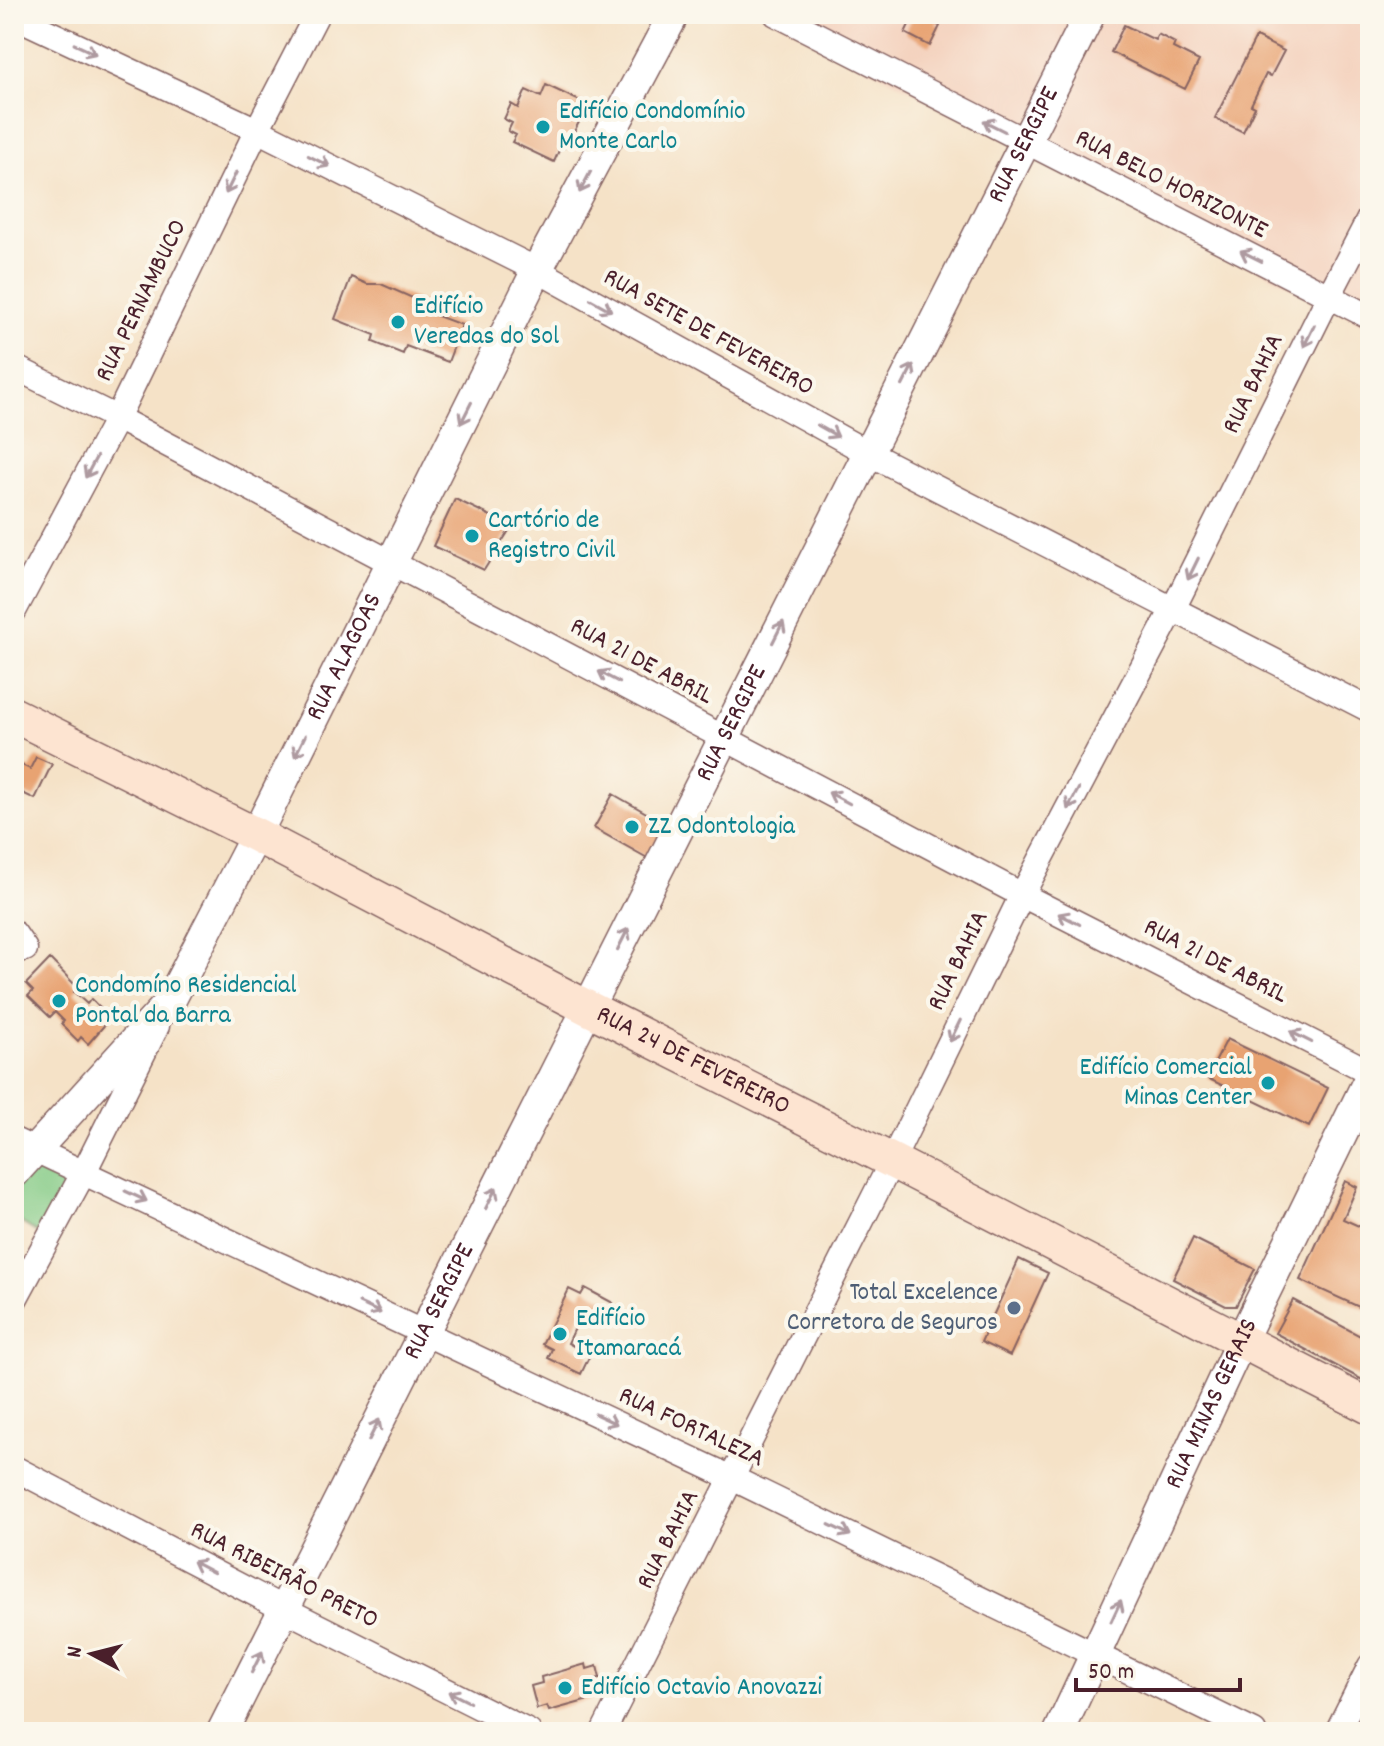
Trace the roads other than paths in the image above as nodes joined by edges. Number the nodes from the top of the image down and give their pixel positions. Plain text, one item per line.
1 (317, 14) edge
2 (674, 14) edge
3 (776, 14) edge
4 (1090, 14) edge
5 (14, 16) edge
6 (257, 130) junction
7 (1025, 143) junction
8 (1370, 217) edge
9 (537, 270) junction
10 (1329, 296) junction
11 (1370, 317) edge
12 (14, 367) edge
13 (117, 418) junction
14 (868, 453) junction
15 (391, 562) junction
16 (1173, 609) junction
17 (14, 611) edge
18 (1370, 710) edge
19 (14, 715) edge
20 (724, 738) junction
21 (256, 835) junction
22 (1022, 895) junction
23 (169, 1003) junction
24 (588, 1008) junction
25 (1370, 1074) edge
26 (25, 1145) edge
27 (892, 1161) junction
28 (84, 1172) junction
29 (14, 1173) edge
30 (14, 1301) edge
31 (423, 1333) junction
32 (1241, 1341) junction
33 (1370, 1407) edge
34 (14, 1468) edge
35 (732, 1478) junction
36 (284, 1609) junction
37 (1096, 1654) junction
38 (1370, 1666) edge
39 (222, 1732) edge
40 (529, 1732) edge
41 (603, 1732) edge
42 (1059, 1732) edge
43 (1254, 1732) edge
44 (1337, 1732) edge

1 - 6 street, RUA PERNAMBUCO
2 -> 9 street, RUA ALAGOAS
7 -> 3 street, RUA BELO HORIZONTE
4 - 7 street, RUA SERGIPE
5 -> 6 street, RUA SETE DE FEVEREIRO
6 -> 9 street, RUA SETE DE FEVEREIRO
6 -> 13 street, RUA PERNAMBUCO
10 -> 7 street, RUA BELO HORIZONTE
14 -> 7 street, RUA SERGIPE
8 - 10 street, RUA BAHIA
9 -> 14 street, RUA SETE DE FEVEREIRO
9 -> 15 street, RUA ALAGOAS
10 - 11 street, RUA BELO HORIZONTE
10 -> 16 street, RUA BAHIA
12 - 13 street, RUA 21 DE ABRIL
13 - 15 street, RUA 21 DE ABRIL
13 -> 17 street, RUA PERNAMBUCO
14 - 16 street, RUA SETE DE FEVEREIRO
20 -> 14 street, RUA SERGIPE
20 -> 15 street, RUA 21 DE ABRIL
15 -> 21 street, RUA ALAGOAS
16 - 18 street, RUA SETE DE FEVEREIRO
16 -> 22 street, RUA BAHIA
19 - 21 main road, RUA 24 DE FEVEREIRO
22 -> 20 street, RUA 21 DE ABRIL
24 -> 20 street, RUA SERGIPE
21 - 23 street, RUA ALAGOAS
21 - 24 main road, RUA 24 DE FEVEREIRO
25 -> 22 street, RUA 21 DE ABRIL
22 -> 27 street, RUA BAHIA
23 - 26 street
23 - 28 street, RUA ALAGOAS
24 - 27 main road, RUA 24 DE FEVEREIRO
31 -> 24 street, RUA SERGIPE
25 - 32 street, RUA MINAS GERAIS
26 - 28 street, RUA FORTALEZA
26 - 29 street
27 - 32 main road, RUA 24 DE FEVEREIRO
27 - 35 street, RUA BAHIA
28 - 30 street, RUA ALAGOAS
28 -> 31 street, RUA FORTALEZA
31 -> 35 street, RUA FORTALEZA
36 -> 31 street, RUA SERGIPE
32 - 33 main road, RUA 24 DE FEVEREIRO
37 -> 32 street, RUA MINAS GERAIS
36 -> 34 street, RUA RIBEIRÃO PRETO
35 -> 37 street, RUA FORTALEZA
35 - 41 street, RUA BAHIA
39 -> 36 street, RUA SERGIPE
40 -> 36 street, RUA RIBEIRÃO PRETO
37 - 42 street, RUA MINAS GERAIS
37 - 43 street, RUA FORTALEZA
38 - 44 street

